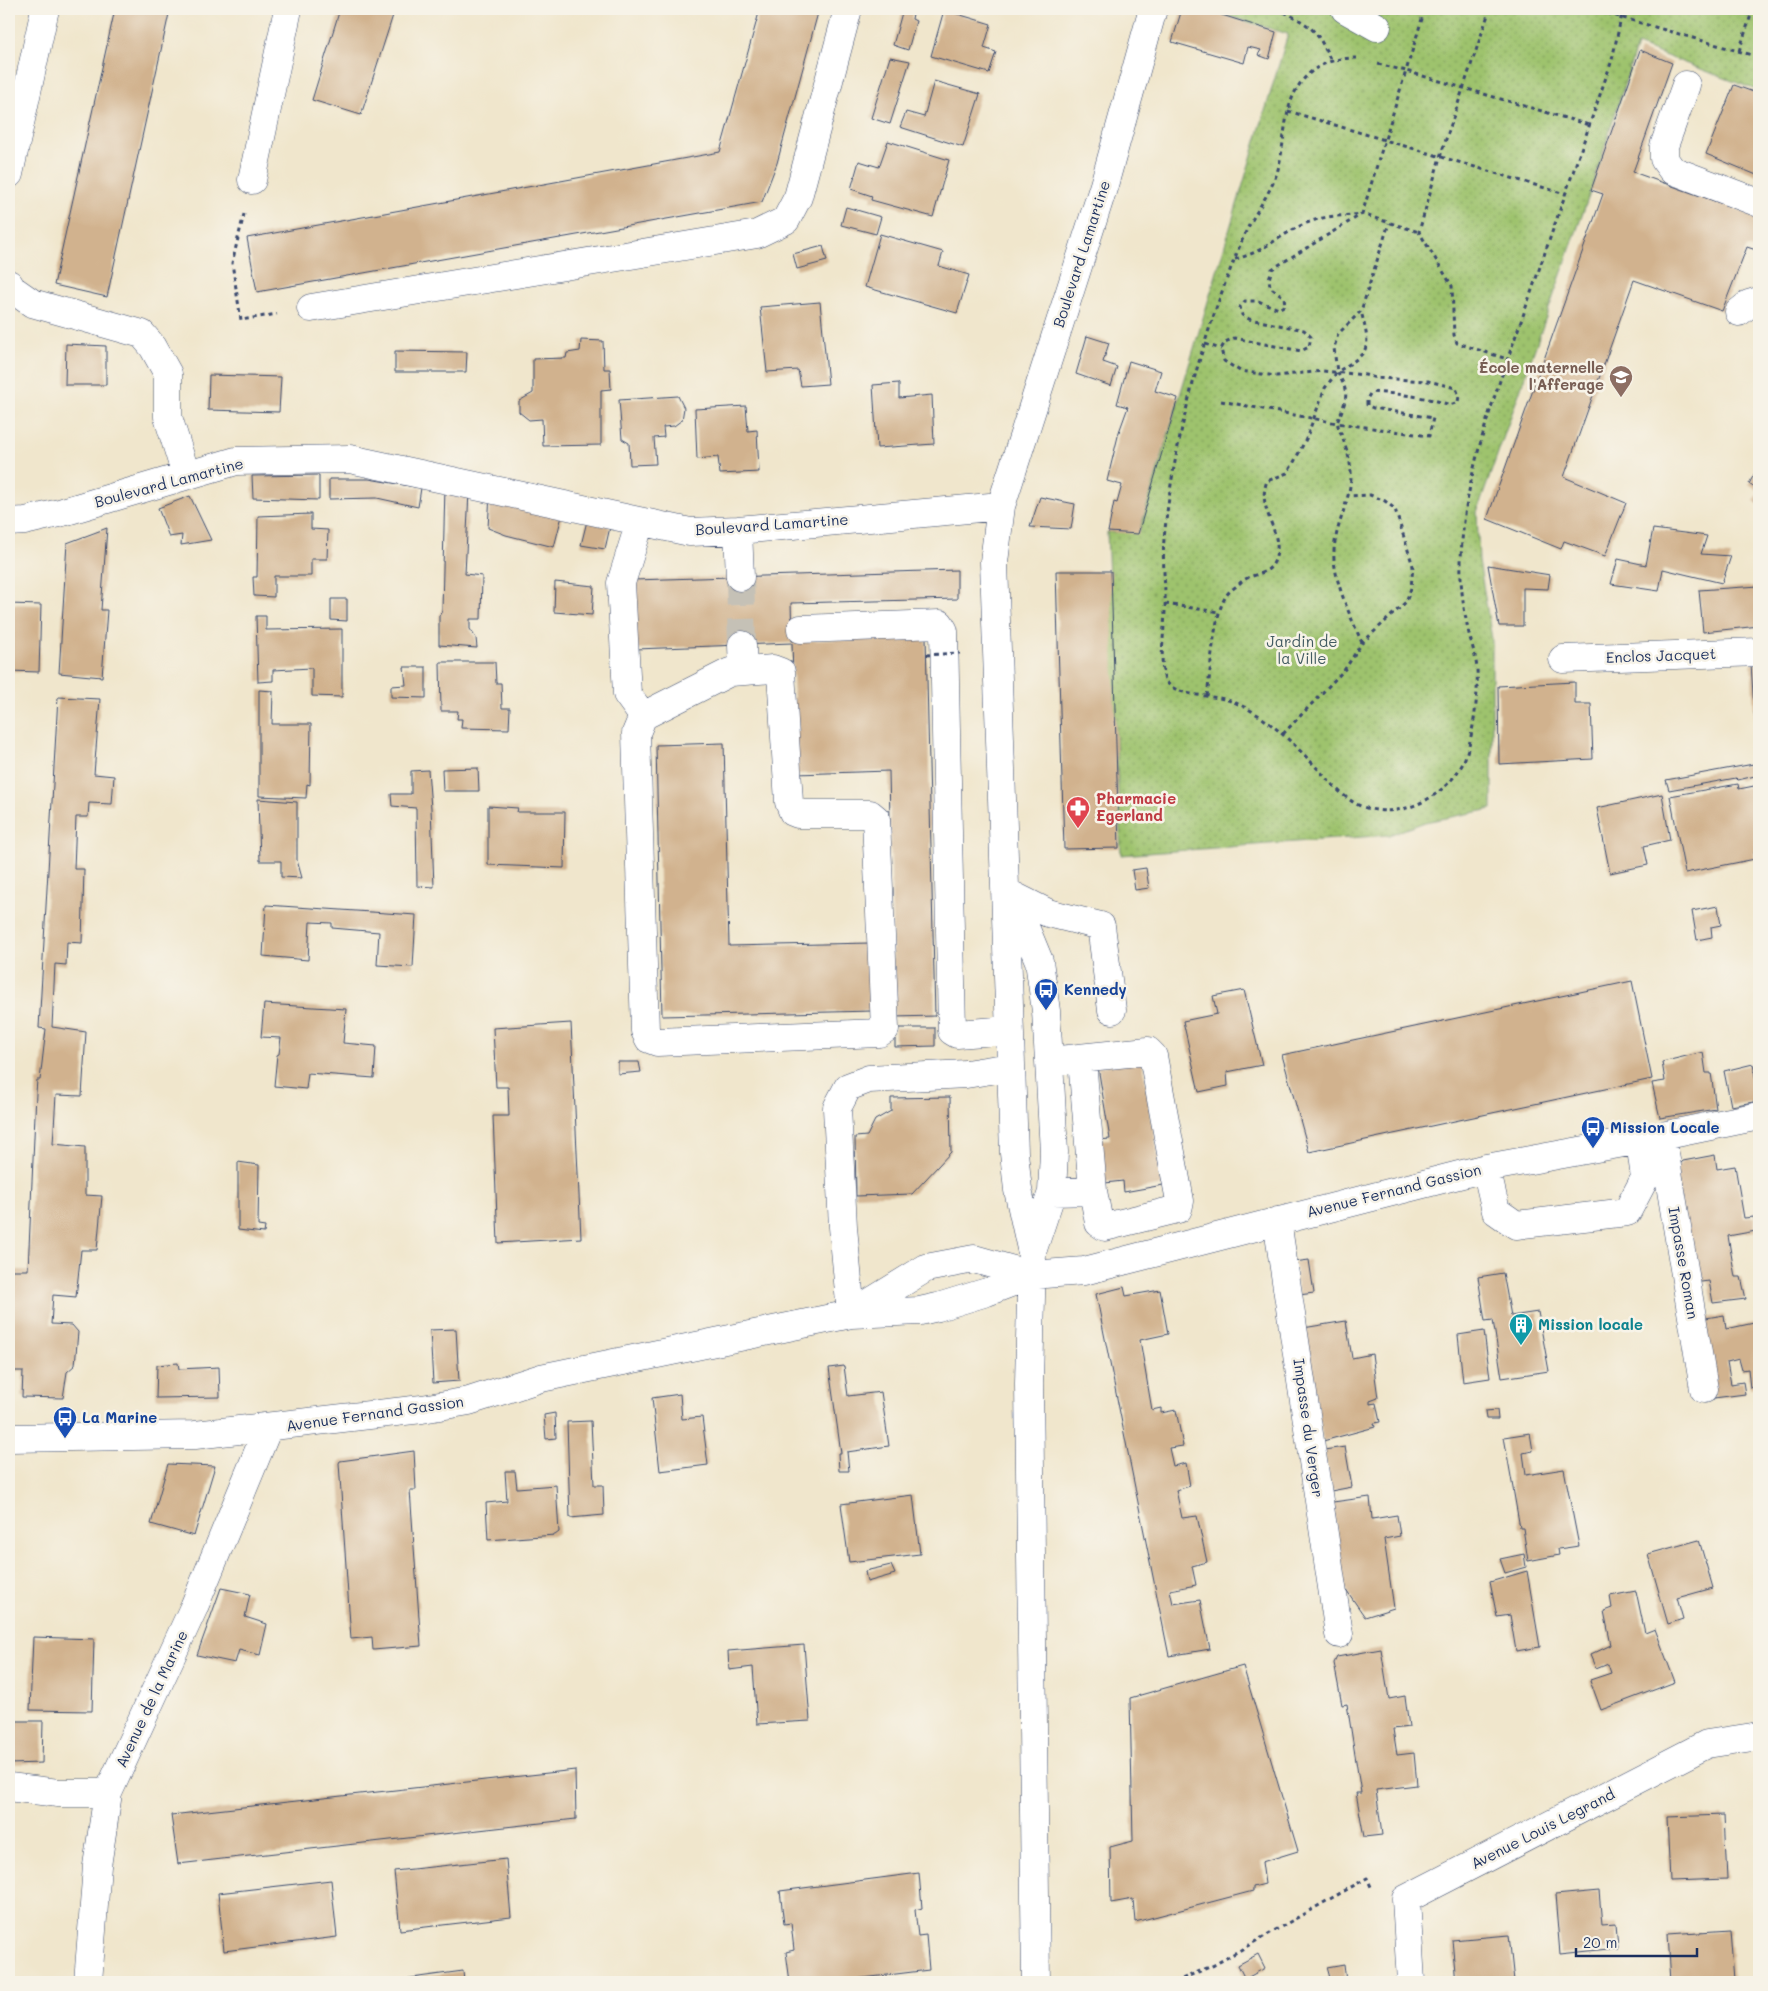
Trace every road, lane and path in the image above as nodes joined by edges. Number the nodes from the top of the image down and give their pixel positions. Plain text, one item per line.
1 (45, 9) edge
2 (288, 9) edge
3 (848, 9) edge
4 (1153, 9) edge
5 (1345, 9) edge
6 (1425, 9) edge
7 (1490, 9) edge
8 (1592, 9) edge
9 (1623, 9) edge
10 (1753, 9) edge
11 (1284, 12) dead end
12 (1621, 17) junction
13 (1377, 27) dead end
14 (1739, 51) junction
15 (1759, 57) edge
16 (1365, 60) dead end
17 (1330, 61) junction
18 (1373, 62) dead end
19 (1406, 71) junction
20 (1686, 85) dead end
21 (1463, 88) junction
22 (1288, 111) junction
23 (1589, 125) junction
24 (1385, 140) junction
25 (1440, 157) junction
26 (9, 174) edge
27 (252, 180) joint
28 (1565, 194) junction
29 (1759, 203) edge
30 (1362, 214) junction
31 (1389, 223) junction
32 (1420, 232) junction
33 (1234, 260) junction
34 (9, 284) edge
35 (311, 308) joint
36 (1360, 310) junction
37 (1204, 344) junction
38 (1221, 349) junction
39 (1508, 359) junction
40 (1337, 372) junction
41 (1221, 401) dead end
42 (1315, 418) junction
43 (1337, 423) junction
44 (186, 475) junction
45 (1346, 496) junction
46 (1001, 506) junction
47 (9, 522) edge
48 (640, 522) junction
49 (738, 530) junction
50 (740, 577) tunnel mouth
51 (1165, 604) junction
52 (1219, 612) junction
53 (801, 629) dead end
54 (1362, 643) junction
55 (1759, 652) edge
56 (960, 653) dead end
57 (926, 655) dead end
58 (1563, 660) dead end
59 (1207, 696) junction
60 (643, 716) junction
61 (1283, 734) junction
62 (1006, 892) junction
63 (1112, 1010) dead end
64 (1009, 1030) junction
65 (1082, 1060) junction
66 (1050, 1061) junction
67 (1010, 1067) junction
68 (1759, 1116) edge
69 (1651, 1138) junction
70 (1486, 1168) junction
71 (1093, 1190) junction
72 (1052, 1192) junction
73 (1277, 1220) junction
74 (1031, 1264) junction
75 (851, 1314) junction
76 (1704, 1389) dead end
77 (268, 1428) junction
78 (9, 1438) edge
79 (1339, 1634) dead end
80 (1759, 1736) edge
81 (9, 1786) edge
82 (108, 1793) junction
83 (1363, 1880) dead end
84 (88, 1982) edge
85 (1036, 1982) edge
86 (1175, 1982) edge
87 (1411, 1982) edge

1 - 26 street
2 - 27 street
3 - 35 street
4 - 46 street, Boulevard Lamartine
5 - 13 street
6 - 19 path
7 - 21 path
8 - 12 path
9 - 12 path
10 - 14 path
11 - 17 path
12 - 14 path
12 - 23 path
14 - 15 path
16 - 17 path
17 - 22 path
18 - 19 path
19 - 21 path
19 - 24 path
20 - 29 street
21 - 23 path
21 - 25 path
22 - 24 path
22 - 33 path
23 - 28 path
24 - 25 path
24 - 30 path
25 - 28 path
25 - 32 path
27 - 35 path
28 - 39 path
30 - 31 path
30 - 33 path
30 - 38 path
31 - 32 path
31 - 36 path
32 - 39 path
33 - 37 path
34 - 44 street
36 - 40 path
36 - 40 path
37 - 38 path
37 - 51 path
38 - 40 path
39 - 61 path
40 - 42 path
40 - 43 path
40 - 43 path
41 - 42 path
42 - 43 path
42 - 52 path
43 - 45 path
44 - 47 street, Boulevard Lamartine
44 - 48 street, Boulevard Lamartine
45 - 54 path
45 - 54 path
46 - 49 street, Boulevard Lamartine
46 - 62 street
48 - 49 street, Boulevard Lamartine
48 - 60 street
49 - 50 street
51 - 52 path
51 - 59 path
52 - 59 path
53 - 64 street
54 - 61 path
55 - 58 street, Enclos Jacquet
56 - 57 path, bridge
59 - 61 path
60 - 60 street
62 - 63 street
62 - 64 street
62 - 66 street
64 - 67 street
65 - 66 street
65 - 71 street
65 - 71 street
66 - 72 street
67 - 74 street
67 - 75 street
68 - 69 street, Avenue Fernand Gassion
69 - 70 street, Avenue Fernand Gassion
69 - 70 street
69 - 76 street, Impasse Roman
70 - 73 street, Avenue Fernand Gassion
71 - 72 street
72 - 74 street
73 - 74 street, Avenue Fernand Gassion
73 - 79 street, Impasse du Verger
74 - 75 street, Avenue Fernand Gassion
74 - 75 street, Avenue Fernand Gassion
74 - 85 street
75 - 77 street, Avenue Fernand Gassion
77 - 78 street, Avenue Fernand Gassion
77 - 82 street, Avenue de la Marine
80 - 87 street, Avenue Louis Legrand
81 - 82 street
82 - 84 street, Avenue de la Marine
83 - 86 path

